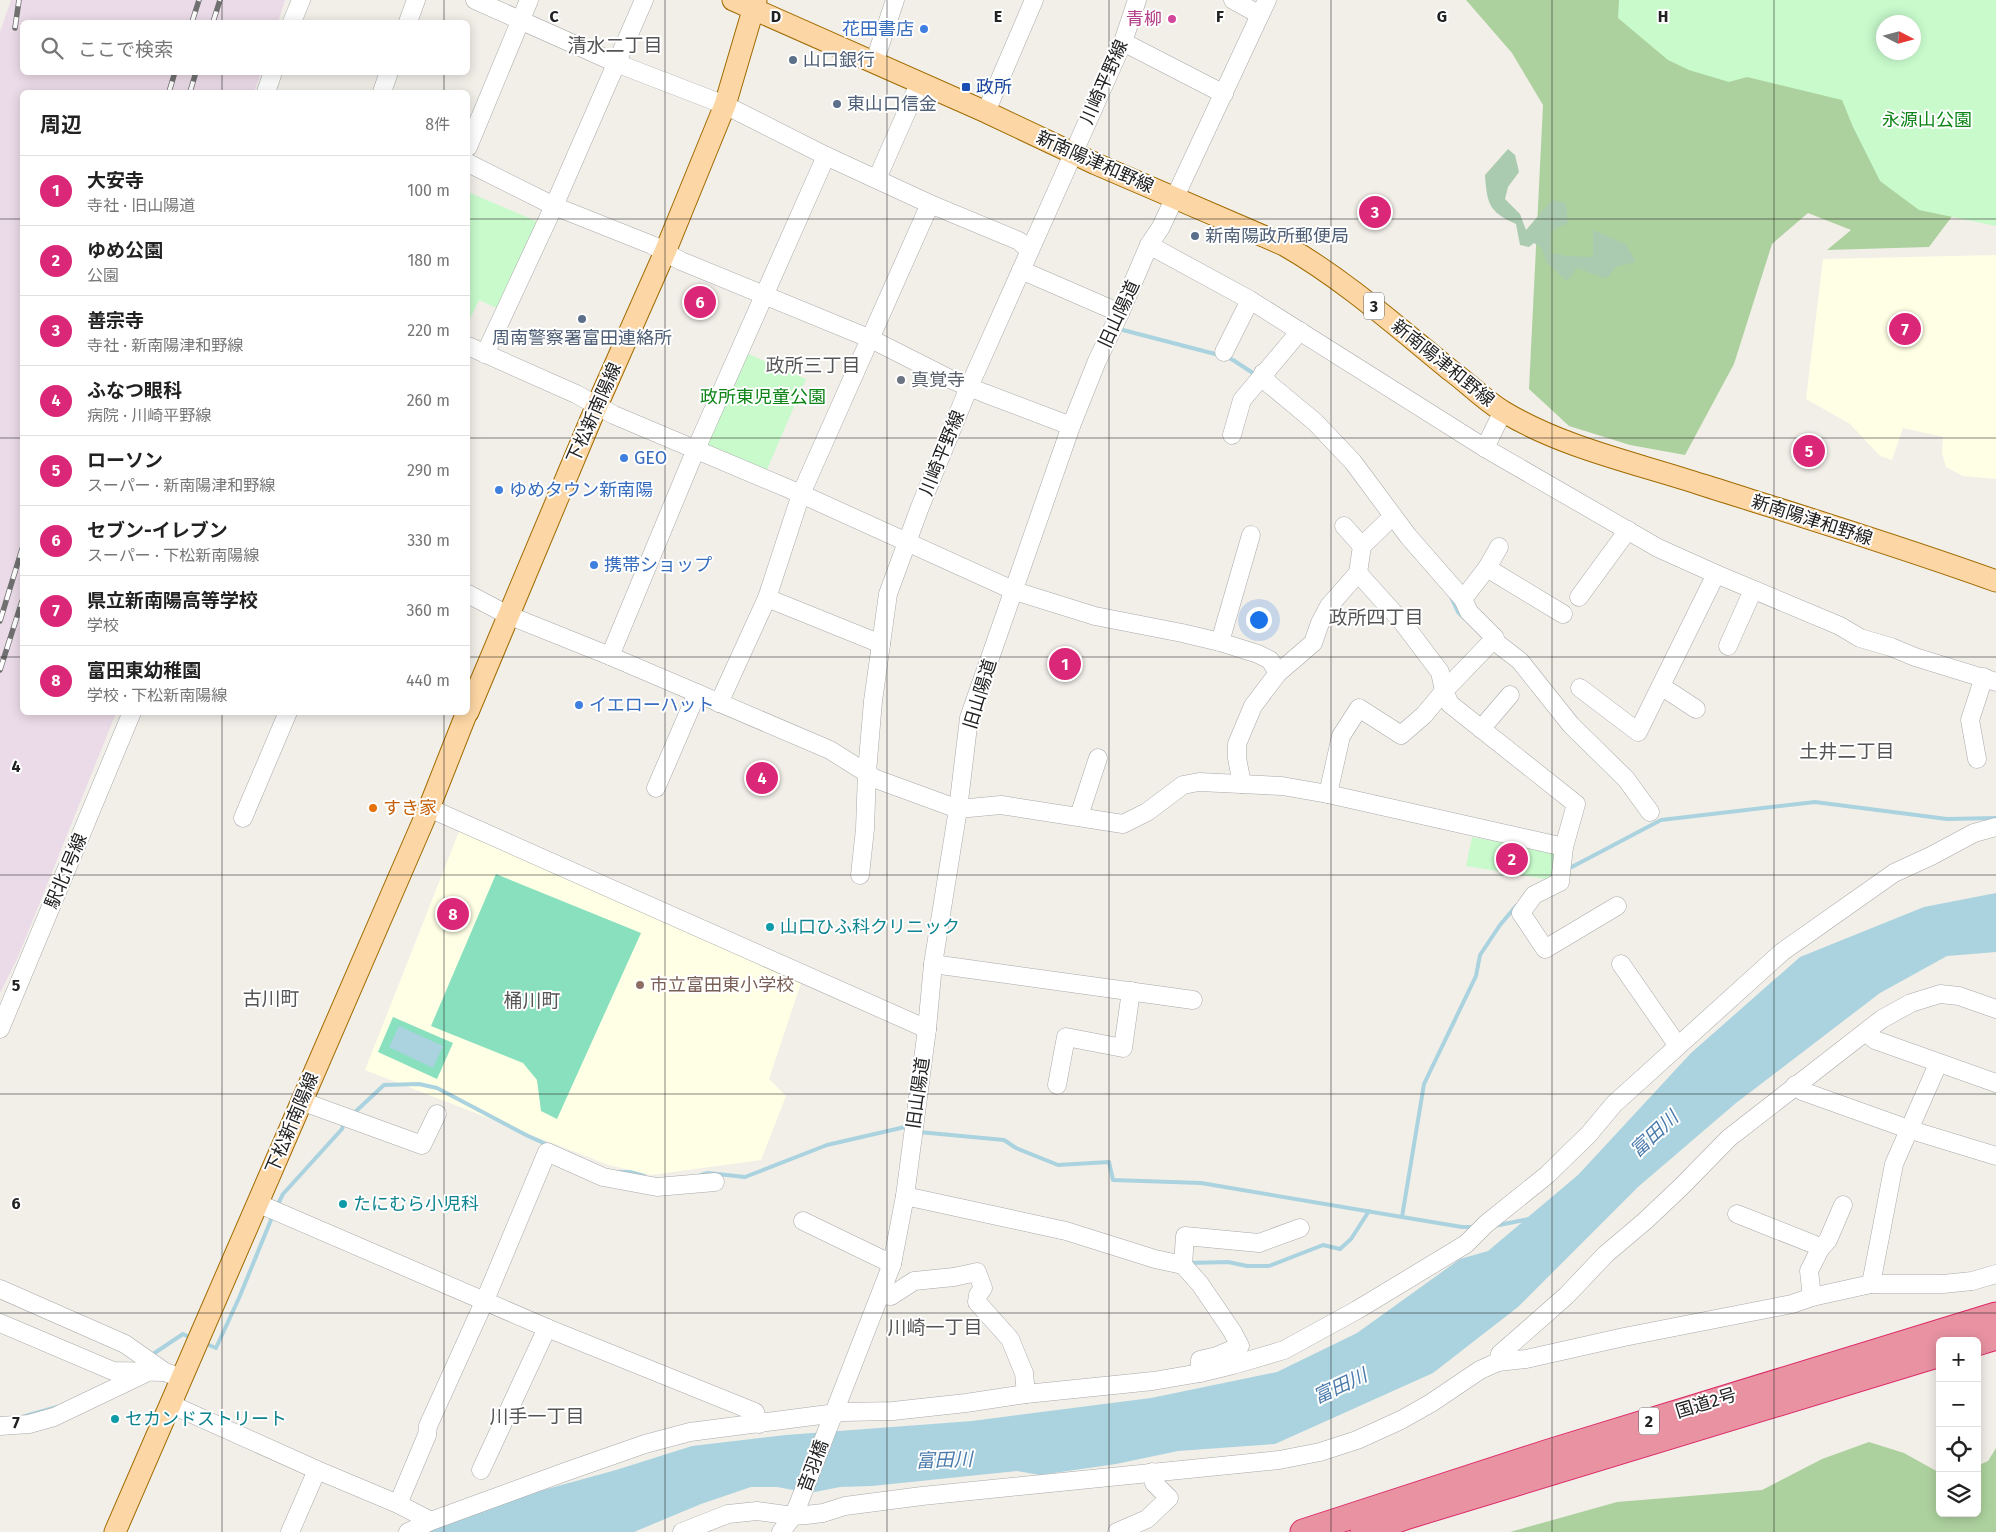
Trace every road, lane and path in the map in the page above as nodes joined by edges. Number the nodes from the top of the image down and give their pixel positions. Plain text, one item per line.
1 (301, 0) edge
2 (416, 0) edge
3 (475, 0) edge
4 (529, 0) edge
5 (644, 0) edge
6 (733, 0) edge
7 (895, 0) edge
8 (1034, 0) edge
9 (1137, 0) edge
10 (1233, 0) edge
11 (756, 5) edge
12 (1263, 7) edge
13 (293, 20) edge
14 (409, 20) edge
15 (520, 20) junction
16 (1123, 42) junction
17 (616, 63) junction
18 (874, 63) junction
19 (272, 75) edge
20 (385, 75) edge
21 (919, 84) junction
22 (267, 90) edge
23 (382, 90) edge
24 (1224, 94) junction
25 (725, 105) junction
26 (986, 112) junction
27 (470, 142) edge
28 (1072, 152) junction
29 (826, 156) junction
30 (470, 164) edge
31 (876, 178) junction
32 (1174, 198) junction
33 (930, 204) junction
34 (554, 206) junction
35 (1149, 245) junction
36 (1029, 250) junction
37 (665, 252) junction
38 (1021, 270) junction
39 (764, 294) junction
40 (1250, 300) junction
41 (1120, 314) junction
42 (1300, 331) junction
43 (871, 339) junction
44 (470, 347) edge
45 (1224, 352) dead end
46 (485, 354) junction
47 (1263, 373) junction
48 (969, 387) junction
49 (598, 404) junction
50 (1503, 411) junction
51 (1072, 426) junction
52 (1232, 435) dead end
53 (1485, 448) junction
54 (696, 449) junction
55 (802, 494) junction
56 (1393, 516) junction
57 (1344, 526) dead end
58 (1628, 530) junction
59 (1252, 535) dead end
60 (907, 541) junction
61 (1362, 546) junction
62 (1499, 547) dead end
63 (1487, 568) junction
64 (1358, 573) junction
65 (1716, 574) junction
66 (1996, 581) edge
67 (1753, 590) junction
68 (1015, 591) junction
69 (1586, 594) dead end
70 (470, 595) edge
71 (767, 598) junction
72 (1463, 600) junction
73 (1563, 614) dead end
74 (508, 615) junction
75 (1493, 640) junction
76 (1220, 642) junction
77 (881, 644) junction
78 (1728, 646) dead end
79 (610, 656) junction
80 (1278, 673) junction
81 (1990, 680) edge
82 (1661, 686) junction
83 (1580, 688) dead end
84 (1444, 691) junction
85 (697, 693) junction
86 (1510, 695) dead end
87 (719, 703) junction
88 (470, 705) edge
89 (1696, 709) dead end
90 (131, 715) edge
91 (287, 715) edge
92 (466, 715) edge
93 (1481, 729) junction
94 (1098, 758) dead end
95 (1977, 758) dead end
96 (867, 772) junction
97 (1242, 784) junction
98 (656, 788) dead end
99 (1328, 794) junction
100 (429, 808) junction
101 (958, 809) junction
102 (1650, 812) dead end
103 (1079, 816) junction
104 (243, 818) dead end
105 (1996, 827) edge
106 (1564, 847) junction
107 (860, 875) dead end
108 (1617, 906) dead end
109 (933, 964) junction
110 (1621, 964) dead end
111 (1131, 991) junction
112 (1193, 1000) dead end
113 (1996, 1010) edge
114 (0, 1029) edge
115 (927, 1029) junction
116 (1866, 1032) junction
117 (1678, 1046) junction
118 (1938, 1064) junction
119 (1996, 1083) edge
120 (1057, 1085) dead end
121 (1795, 1085) junction
122 (301, 1101) junction
123 (438, 1114) dead end
124 (1910, 1130) junction
125 (1996, 1156) edge
126 (716, 1182) dead end
127 (905, 1196) junction
128 (257, 1203) junction
129 (1843, 1205) dead end
130 (1737, 1214) dead end
131 (802, 1221) dead end
132 (1300, 1228) dead end
133 (1820, 1249) junction
134 (892, 1264) junction
135 (1183, 1265) junction
136 (1996, 1274) edge
137 (1871, 1284) junction
138 (0, 1289) edge
139 (882, 1294) junction
140 (1812, 1297) junction
141 (485, 1300) junction
142 (1996, 1315) edge
143 (0, 1323) edge
144 (547, 1328) junction
145 (1996, 1337) edge
146 (1981, 1342) edge
147 (1936, 1355) edge
148 (1498, 1362) junction
149 (146, 1373) junction
150 (1200, 1373) junction
151 (173, 1375) junction
152 (1026, 1394) junction
153 (170, 1404) junction
154 (832, 1420) junction
155 (759, 1424) junction
156 (0, 1426) edge
157 (317, 1470) junction
158 (481, 1470) dead end
159 (1152, 1472) junction
160 (398, 1504) junction
161 (431, 1521) junction
162 (789, 1523) edge
163 (115, 1532) edge
164 (290, 1532) edge
165 (408, 1532) edge
166 (682, 1532) edge
167 (1118, 1532) edge
168 (1303, 1532) edge
169 (1363, 1532) edge

1 - 13 street
2 - 14 street
3 - 15 street
4 - 15 street
5 - 17 street
6 - 11 main road, 新南陽津和野線
7 - 18 street
8 - 26 street
9 - 16 street, 川崎平野線
10 - 12 street
11 - 18 main road, 新南陽津和野線 / 3
11 - 25 main road, 下松新南陽線
12 - 24 street, 旧山陽道
15 - 17 street
15 - 27 street
16 - 24 street
16 - 28 street, 川崎平野線
17 - 25 street
17 - 34 street
18 - 21 main road, 新南陽津和野線 / 3
19 - 22 street
20 - 23 street
21 - 26 main road, 新南陽津和野線 / 3
21 - 31 street
24 - 32 street, 旧山陽道
25 - 29 street
25 - 37 main road, 下松新南陽線
26 - 28 main road, 新南陽津和野線 / 3
28 - 32 main road, 新南陽津和野線 / 3
28 - 36 street, 川崎平野線
29 - 31 street
29 - 39 street
30 - 34 street
31 - 33 street
32 - 35 street, 旧山陽道
32 - 50 main road, 新南陽津和野線 / 3
33 - 36 street
33 - 43 street
34 - 37 street
34 - 46 street
35 - 40 street
35 - 41 street, 旧山陽道
36 - 38 street, 川崎平野線
37 - 39 street
37 - 49 main road, 下松新南陽線
38 - 41 street
38 - 48 street, 川崎平野線
39 - 43 street
39 - 54 street
40 - 42 street
40 - 45 street
41 - 51 street, 旧山陽道
42 - 47 street
42 - 53 street
43 - 48 street
43 - 55 street
44 - 46 street
46 - 49 street
47 - 52 street
47 - 56 street
48 - 51 street
48 - 60 street, 川崎平野線
49 - 54 street
49 - 74 main road, 下松新南陽線
50 - 53 street
50 - 66 main road, 新南陽津和野線 / 3
51 - 68 street, 旧山陽道
53 - 58 street
54 - 55 street
54 - 79 street
55 - 60 street
55 - 71 street
56 - 61 street
56 - 72 street
57 - 61 street
58 - 65 street
58 - 69 street
59 - 76 street
60 - 68 street
60 - 77 street, 川崎平野線
61 - 64 street
62 - 63 street
63 - 72 street
63 - 73 street
64 - 80 street
64 - 84 street
65 - 67 street
65 - 82 street
67 - 78 street
67 - 81 street
68 - 76 street
68 - 101 street, 旧山陽道
70 - 74 street
71 - 77 street
71 - 87 street
72 - 75 street
74 - 79 street
74 - 88 main road, 下松新南陽線
75 - 84 street
75 - 102 street
76 - 80 street
77 - 96 street, 川崎平野線
79 - 85 street
80 - 97 street
81 - 95 street
82 - 83 street
82 - 89 street
84 - 93 street
84 - 99 street
85 - 87 street
85 - 98 street
86 - 93 street
87 - 96 street
90 - 114 street, 駅北1号線
91 - 104 street
92 - 100 main road, 下松新南陽線
93 - 106 street
94 - 103 street
96 - 101 street
96 - 107 street, 川崎平野線
97 - 99 street
97 - 103 street
99 - 106 street
100 - 115 street
100 - 122 main road, 下松新南陽線
101 - 103 street
101 - 109 street, 旧山陽道
105 - 117 street
106 - 108 street
109 - 111 street
109 - 115 street, 旧山陽道
110 - 117 street
111 - 112 street
111 - 120 street
113 - 116 street
115 - 127 street, 旧山陽道
116 - 118 street
116 - 121 street
117 - 150 street
118 - 119 street
118 - 124 street
121 - 124 street
121 - 148 street
122 - 123 street
122 - 128 main road, 下松新南陽線
124 - 125 street
124 - 137 street
126 - 141 street
127 - 134 street, 旧山陽道
127 - 135 street
128 - 141 street
128 - 151 main road, 下松新南陽線
129 - 133 street
130 - 133 street
131 - 134 street
132 - 135 street
133 - 140 street
134 - 139 street, 旧山陽道
135 - 150 street
136 - 137 street
137 - 140 street
138 - 151 street
139 - 152 street
139 - 154 street, 旧山陽道
140 - 148 street
141 - 144 street
141 - 160 street
142 - 168 highway, 国道2号 / 2
143 - 149 street
144 - 155 street
144 - 158 street
145 - 146 highway
147 - 169 highway, 国道2号 / 2
148 - 159 street
149 - 151 street
149 - 156 street
150 - 152 street
151 - 153 main road, 下松新南陽線
152 - 154 street
153 - 157 street
153 - 163 main road, 下松新南陽線
154 - 155 street
154 - 162 street, 音羽橋
155 - 161 street
157 - 160 street
157 - 164 street
159 - 162 street
159 - 167 street
160 - 161 street
161 - 165 street
162 - 166 street

